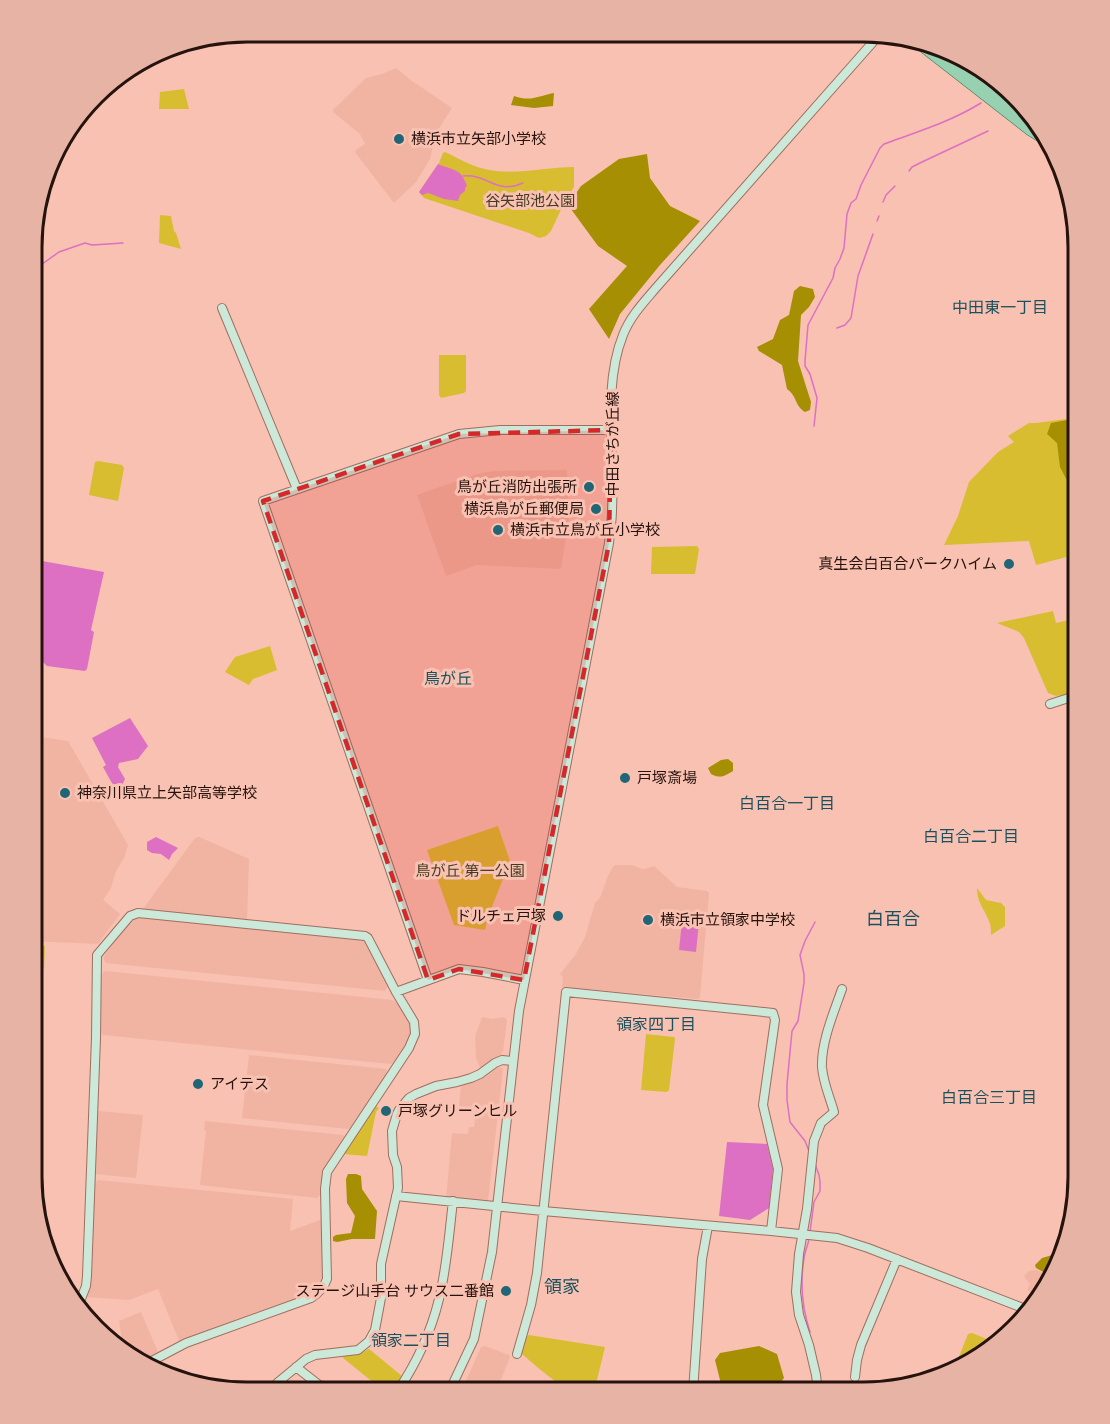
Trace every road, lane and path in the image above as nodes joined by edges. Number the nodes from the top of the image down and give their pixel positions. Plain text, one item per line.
1 (872, 43) edge
2 (932, 55) edge
3 (961, 67) edge
4 (1013, 108) edge
5 (1033, 133) edge
6 (222, 308) dead end
7 (611, 430) junction
8 (297, 489) junction
9 (1068, 699) edge
10 (1050, 704) dead end
11 (428, 980) junction
12 (524, 980) junction
13 (842, 989) dead end
14 (396, 992) junction
15 (512, 1061) junction
16 (396, 1196) junction
17 (453, 1202) junction
18 (497, 1206) junction
19 (543, 1211) junction
20 (708, 1226) junction
21 (771, 1230) junction
22 (803, 1235) junction
23 (897, 1259) junction
24 (82, 1297) edge
25 (1021, 1307) edge
26 (517, 1354) dead end
27 (154, 1360) edge
28 (296, 1367) junction
29 (855, 1377) dead end
30 (278, 1382) edge
31 (315, 1382) edge
32 (403, 1382) edge
33 (454, 1382) edge
34 (694, 1382) edge
35 (817, 1382) edge

1 - 7 street, 中田さちが丘線
2 - 5 main road
3 - 4 main road
6 - 8 street
7 - 8 street
7 - 12 street, 中田さちが丘線
8 - 11 street
9 - 10 street
11 - 12 street
11 - 14 street
12 - 15 street, 中田さちが丘線
13 - 22 street
14 - 24 street
14 - 27 street
15 - 16 street
15 - 18 street, 中田さちが丘線
16 - 17 street
16 - 28 street
17 - 18 street
17 - 32 street
18 - 19 street
18 - 33 street, 中田さちが丘線
19 - 20 street
19 - 21 street
19 - 26 street
20 - 21 street
20 - 34 street
21 - 22 street
22 - 23 street
22 - 35 street
23 - 25 street
23 - 29 street
28 - 30 street
28 - 31 street

